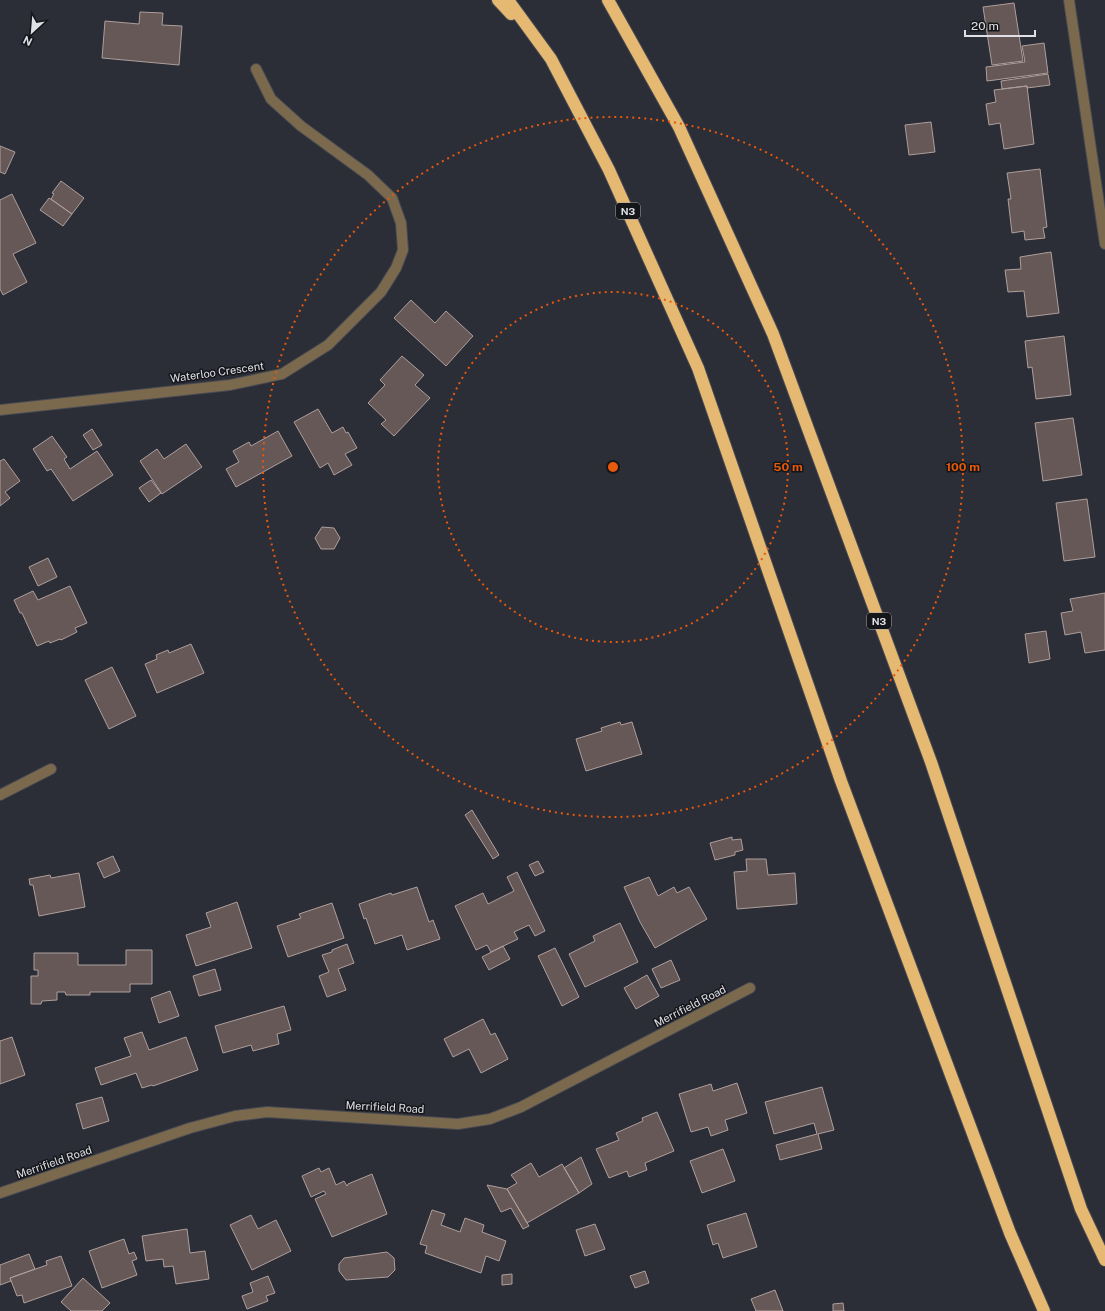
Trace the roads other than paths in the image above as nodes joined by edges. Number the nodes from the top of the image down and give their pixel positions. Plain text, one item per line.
1 (498, 0) edge
2 (508, 0) edge
3 (608, 0) edge
4 (1069, 0) edge
5 (551, 59) junction
6 (256, 69) dead end
7 (1105, 244) edge
8 (0, 410) edge
9 (51, 768) dead end
10 (0, 795) edge
11 (750, 988) dead end
12 (0, 1193) edge
13 (1105, 1260) edge
14 (1044, 1311) edge

1 - 5 highway
2 - 5 highway, N3
3 - 13 highway, N3
4 - 7 street
5 - 14 highway, N3
6 - 8 street, Waterloo Crescent
9 - 10 street
11 - 12 street, Merrifield Road

